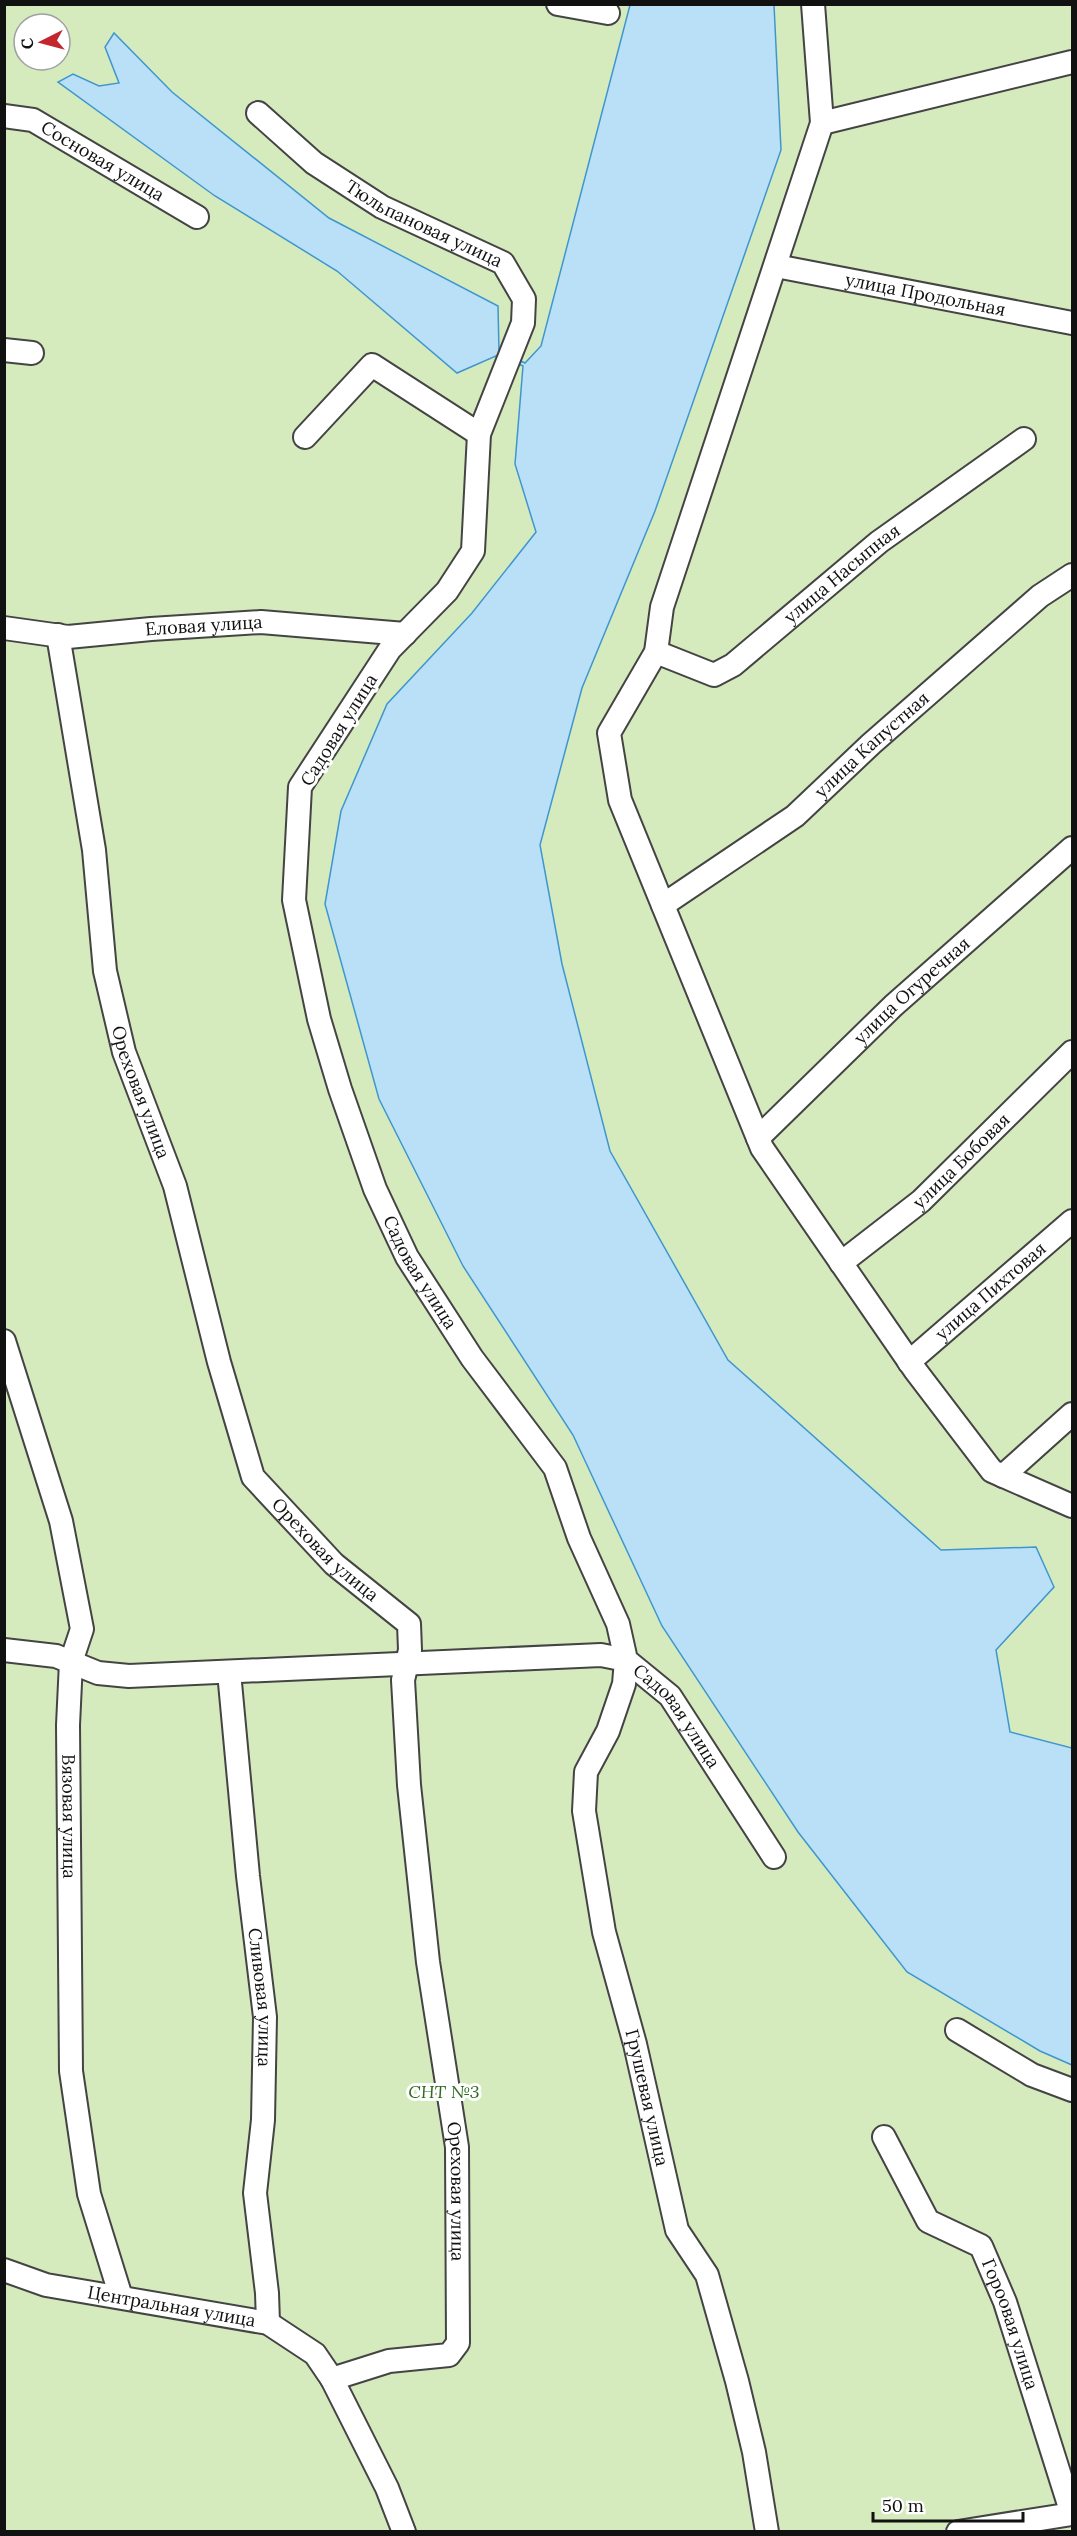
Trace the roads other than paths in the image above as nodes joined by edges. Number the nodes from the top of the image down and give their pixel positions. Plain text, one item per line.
1 (558, 4) edge
2 (813, 4) edge
3 (608, 13) dead end
4 (1072, 62) edge
5 (258, 113) dead end
6 (4, 116) edge
7 (822, 123) junction
8 (197, 217) dead end
9 (776, 266) junction
10 (1072, 323) edge
11 (4, 350) edge
12 (32, 353) dead end
13 (479, 434) junction
14 (305, 437) dead end
15 (1024, 439) dead end
16 (1072, 575) edge
17 (4, 628) edge
18 (405, 633) junction
19 (58, 636) junction
20 (656, 652) junction
21 (1072, 848) edge
22 (663, 905) junction
23 (1072, 1052) edge
24 (758, 1138) junction
25 (1072, 1221) edge
26 (841, 1263) junction
27 (4, 1341) edge
28 (909, 1362) junction
29 (1072, 1414) edge
30 (1003, 1476) junction
31 (1068, 1498) edge
32 (4, 1650) edge
33 (626, 1660) junction
34 (71, 1662) junction
35 (406, 1665) junction
36 (229, 1672) junction
37 (774, 1857) dead end
38 (957, 2030) dead end
39 (1072, 2090) edge
40 (884, 2138) dead end
41 (4, 2270) edge
42 (121, 2297) junction
43 (268, 2323) junction
44 (332, 2379) junction
45 (1072, 2514) edge
46 (404, 2532) edge
47 (767, 2532) edge
48 (958, 2532) edge

1 - 3 street
2 - 7 street
4 - 7 street
5 - 13 street, Тюльпановая улица
6 - 8 street, Сосновая улица
7 - 9 street
9 - 10 street, улица Продольная
9 - 20 street
11 - 12 street
13 - 14 street
13 - 18 street, Тюльпановая улица
15 - 20 street, улица Насыпная
16 - 22 street, улица Капустная
17 - 19 street, Еловая улица
18 - 19 street, Еловая улица
18 - 33 street, Садовая улица
19 - 35 street, Ореховая улица
20 - 22 street
21 - 24 street, улица Огуречная
22 - 24 street
23 - 26 street, улица Бобовая
24 - 26 street
25 - 28 street, улица Пихтовая
26 - 28 street
27 - 34 street, Вязовая улица
28 - 30 street
29 - 30 street
30 - 31 street
32 - 34 street
33 - 35 street
33 - 37 street, Садовая улица
33 - 47 street, Грушевая улица
34 - 36 street
34 - 42 street, Вязовая улица
35 - 36 street
35 - 44 street, Ореховая улица
36 - 43 street, Сливовая улица
38 - 39 street
40 - 45 street, Гороовая улица
41 - 42 street, Центральная улица
42 - 43 street, Центральная улица
43 - 44 street, Центральная улица
44 - 46 street, Центральная улица
45 - 48 street

